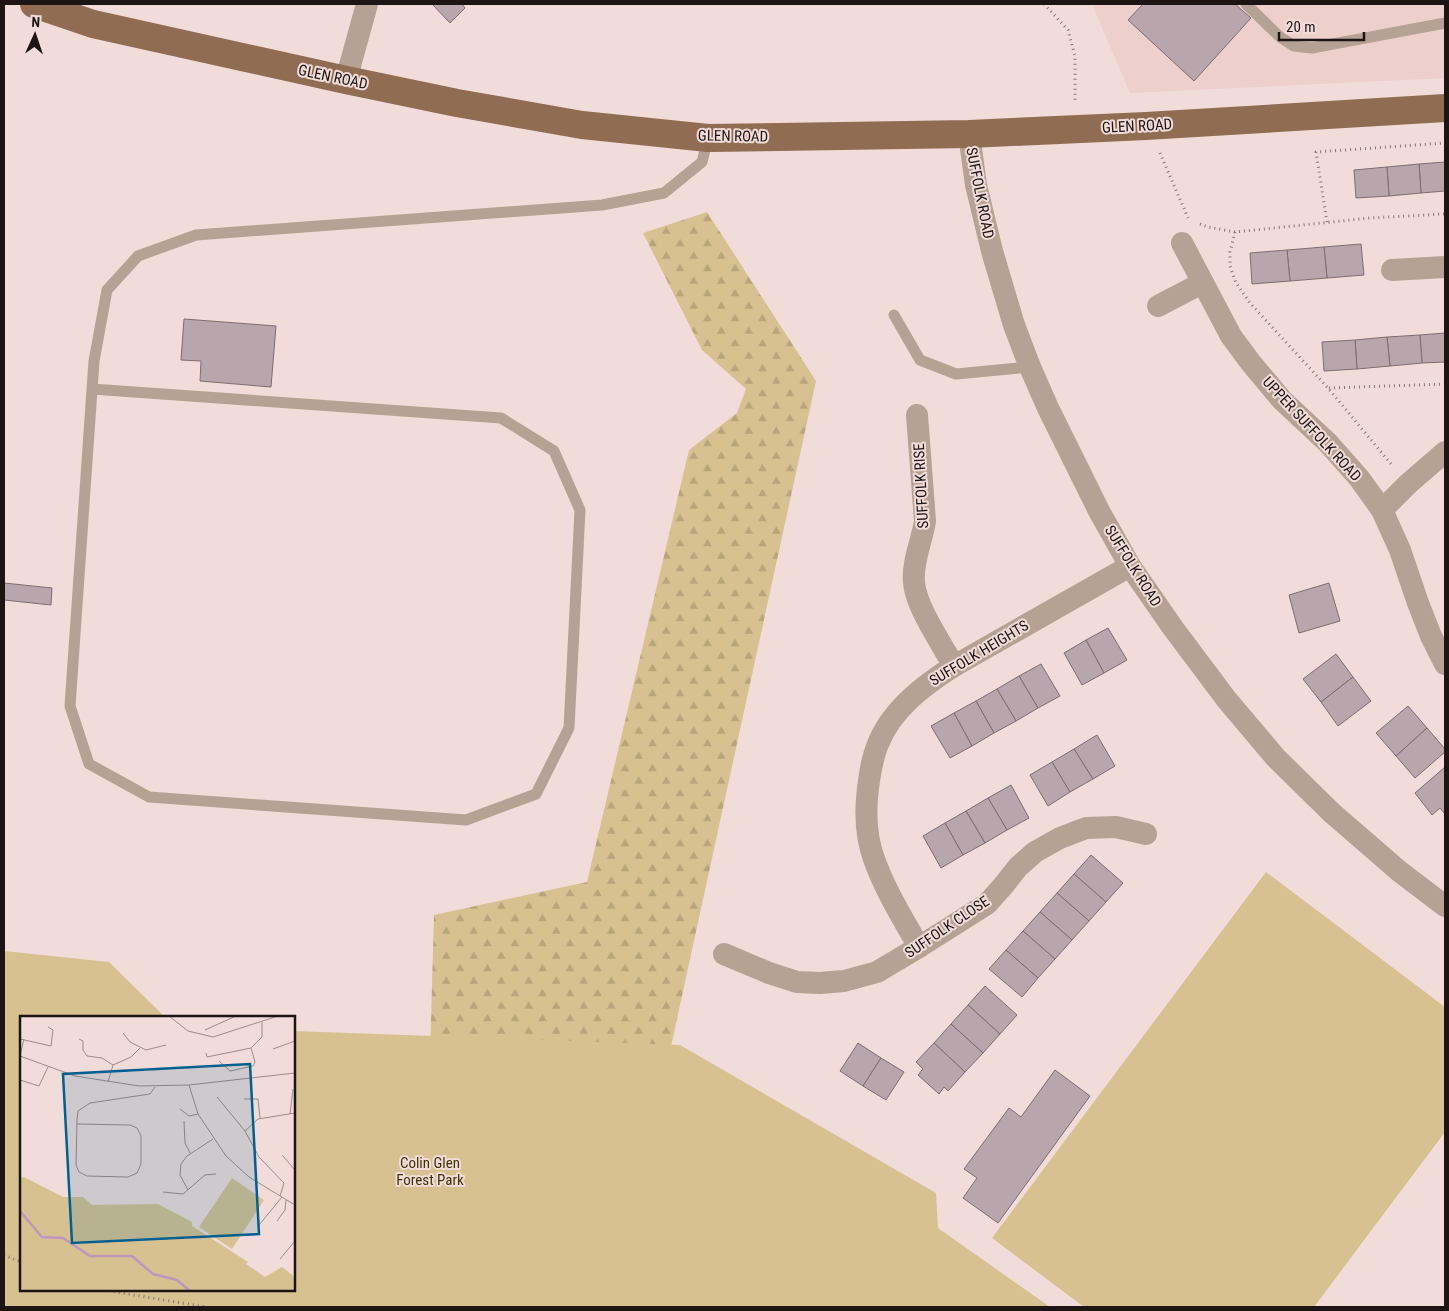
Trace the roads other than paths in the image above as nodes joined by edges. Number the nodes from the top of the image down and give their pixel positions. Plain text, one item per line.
1 (34, 4) edge
2 (368, 4) edge
3 (1246, 4) edge
4 (1445, 23) edge
5 (346, 80) junction
6 (1445, 108) edge
7 (969, 134) junction
8 (708, 138) junction
9 (1182, 243) dead end
10 (1445, 267) edge
11 (1392, 270) dead end
12 (1202, 283) junction
13 (1158, 306) dead end
14 (894, 315) dead end
15 (1030, 366) junction
16 (92, 389) junction
17 (917, 415) dead end
18 (1445, 452) edge
19 (1382, 510) junction
20 (1130, 566) junction
21 (1445, 664) edge
22 (954, 666) junction
23 (1146, 834) dead end
24 (1445, 906) edge
25 (919, 947) junction
26 (724, 954) dead end

1 - 5 main road, GLEN ROAD
2 - 5 street
3 - 4 lane
5 - 8 main road, GLEN ROAD
6 - 7 main road, GLEN ROAD
7 - 8 main road, GLEN ROAD
7 - 15 street, SUFFOLK ROAD
8 - 16 lane
9 - 12 street, UPPER SUFFOLK ROAD
10 - 11 street
12 - 13 street
12 - 19 street, UPPER SUFFOLK ROAD
14 - 15 lane
15 - 20 street, SUFFOLK ROAD
16 - 16 lane
17 - 22 street, SUFFOLK RISE
18 - 19 street
19 - 21 street, UPPER SUFFOLK ROAD
20 - 22 street, SUFFOLK HEIGHTS
20 - 24 street, SUFFOLK ROAD
22 - 25 street, SUFFOLK HEIGHTS
23 - 25 street, SUFFOLK CLOSE
25 - 26 street, SUFFOLK CLOSE

